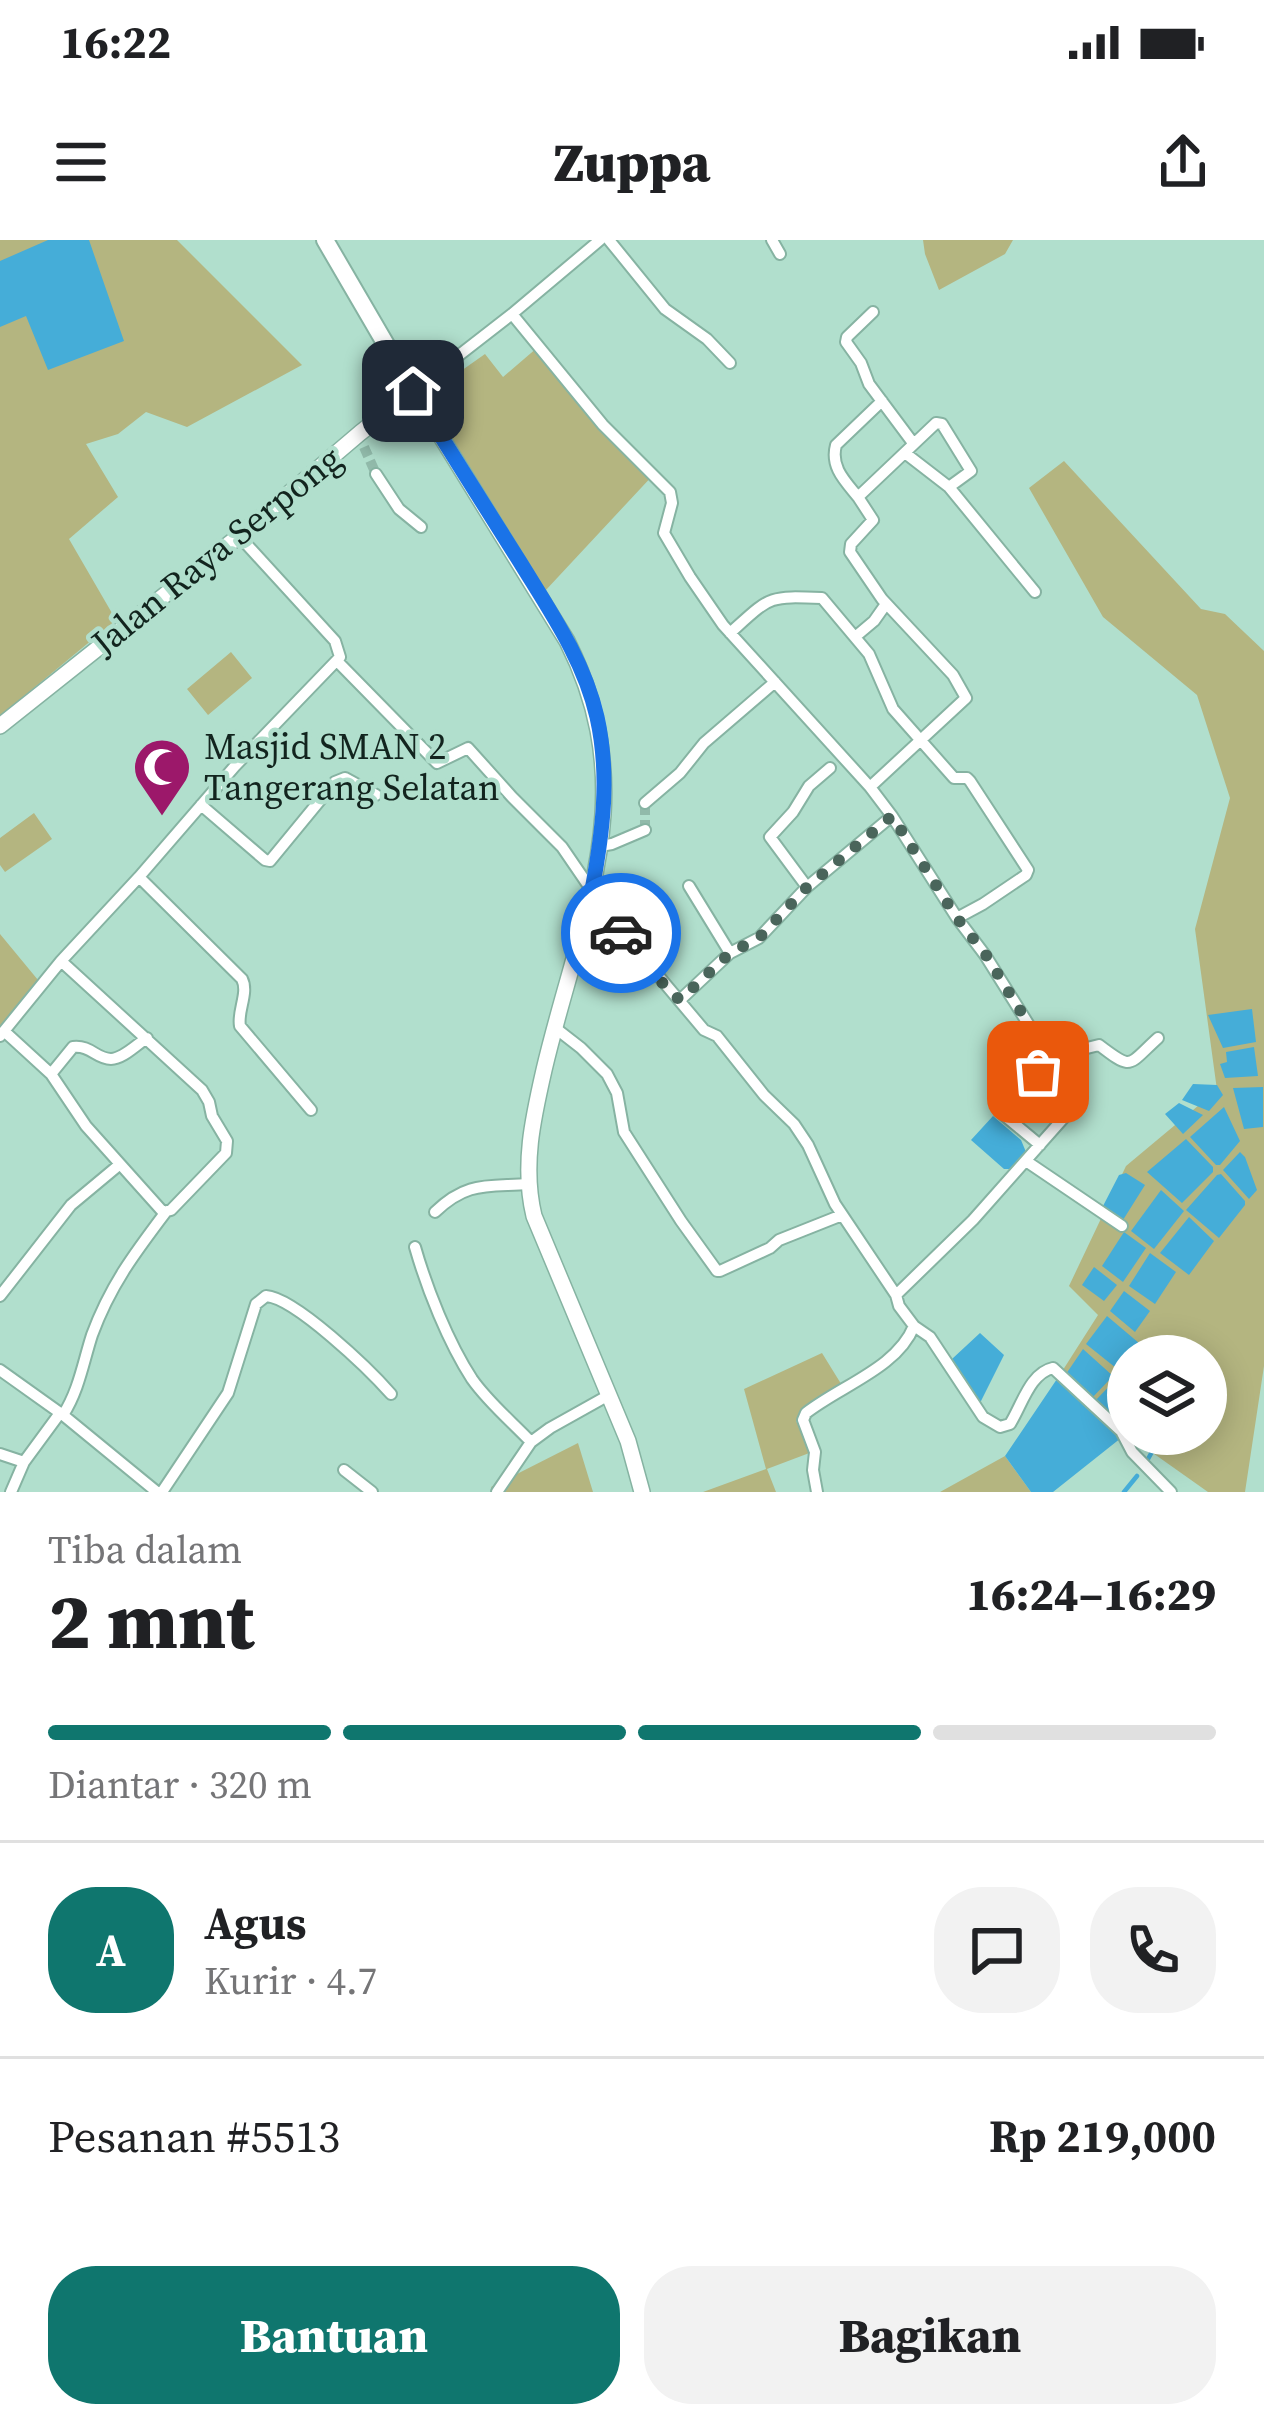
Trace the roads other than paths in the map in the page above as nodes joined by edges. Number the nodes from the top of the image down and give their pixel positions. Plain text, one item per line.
1 (325, 240) edge
2 (604, 240) edge
3 (772, 240) edge
4 (780, 254) dead end
5 (873, 312) dead end
6 (512, 314) junction
7 (730, 363) dead end
8 (413, 391) junction
9 (882, 401) junction
10 (909, 448) junction
11 (376, 474) tunnel mouth
12 (950, 487) junction
13 (859, 497) junction
14 (421, 527) dead end
15 (239, 536) junction
16 (1035, 592) dead end
17 (886, 604) junction
18 (730, 633) junction
19 (854, 637) junction
20 (338, 662) junction
21 (775, 682) junction
22 (0, 726) edge
23 (922, 740) junction
24 (830, 768) dead end
25 (870, 787) junction
26 (376, 795) dead end
27 (645, 803) dead end
28 (201, 805) junction
29 (892, 816) junction
30 (645, 830) dead end
31 (600, 846) junction
32 (139, 877) junction
33 (689, 886) dead end
34 (807, 887) junction
35 (592, 890) junction
36 (957, 918) junction
37 (730, 953) junction
38 (61, 962) junction
39 (680, 1000) junction
40 (554, 1027) junction
41 (2, 1034) edge
42 (147, 1038) junction
43 (1158, 1038) dead end
44 (1043, 1049) junction
45 (51, 1074) junction
46 (310, 1110) dead end
47 (999, 1111) dead end
48 (1040, 1145) junction
49 (1026, 1161) junction
50 (119, 1165) junction
51 (528, 1184) junction
52 (435, 1212) dead end
53 (165, 1213) junction
54 (842, 1215) junction
55 (1122, 1226) dead end
56 (415, 1247) dead end
57 (896, 1295) junction
58 (0, 1296) edge
59 (914, 1326) junction
60 (0, 1370) edge
61 (391, 1394) dead end
62 (609, 1395) junction
63 (61, 1414) junction
64 (531, 1442) junction
65 (0, 1454) edge
66 (24, 1462) junction
67 (344, 1470) dead end
68 (11, 1492) edge
69 (159, 1492) edge
70 (371, 1492) edge
71 (497, 1492) edge
72 (642, 1492) edge
73 (817, 1492) edge
74 (1171, 1492) edge

1 - 8 main road
2 - 6 street, Jalan Raya Serpong
2 - 7 street
3 - 4 street
5 - 9 street
6 - 8 street, Jalan Raya Serpong
6 - 18 street
8 - 15 main road, Jalan Raya Serpong
8 - 31 main road
9 - 10 street
9 - 13 street
10 - 12 street
10 - 12 street
10 - 13 street
11 - 14 street
12 - 16 street
13 - 17 street
15 - 20 street
15 - 22 main road, Jalan Raya Serpong
17 - 19 street
17 - 23 street
18 - 19 street
18 - 21 street
19 - 23 street
20 - 28 street
20 - 35 street
21 - 25 street
21 - 27 street
23 - 25 street
23 - 36 street
24 - 34 street
25 - 29 street
26 - 28 street
28 - 32 street
29 - 34 street
29 - 36 street
30 - 31 street
31 - 35 main road
32 - 38 street
32 - 46 street
33 - 37 street
34 - 37 street
35 - 39 street
35 - 40 main road
36 - 44 street
37 - 39 street
38 - 41 street
38 - 42 street
39 - 54 street
40 - 51 main road
40 - 54 street
41 - 45 street
42 - 45 street
42 - 53 street
43 - 44 street
44 - 48 street
45 - 50 street
47 - 48 street
48 - 49 street
49 - 55 street
49 - 57 street
50 - 53 street
50 - 58 street
51 - 52 street
51 - 62 main road
53 - 63 street
54 - 57 street
56 - 64 street
57 - 59 street
59 - 73 street
59 - 74 street
60 - 63 street
61 - 69 street
62 - 64 street
62 - 72 main road
63 - 66 street
63 - 69 street
64 - 71 street
65 - 66 street
66 - 68 street
67 - 70 street

